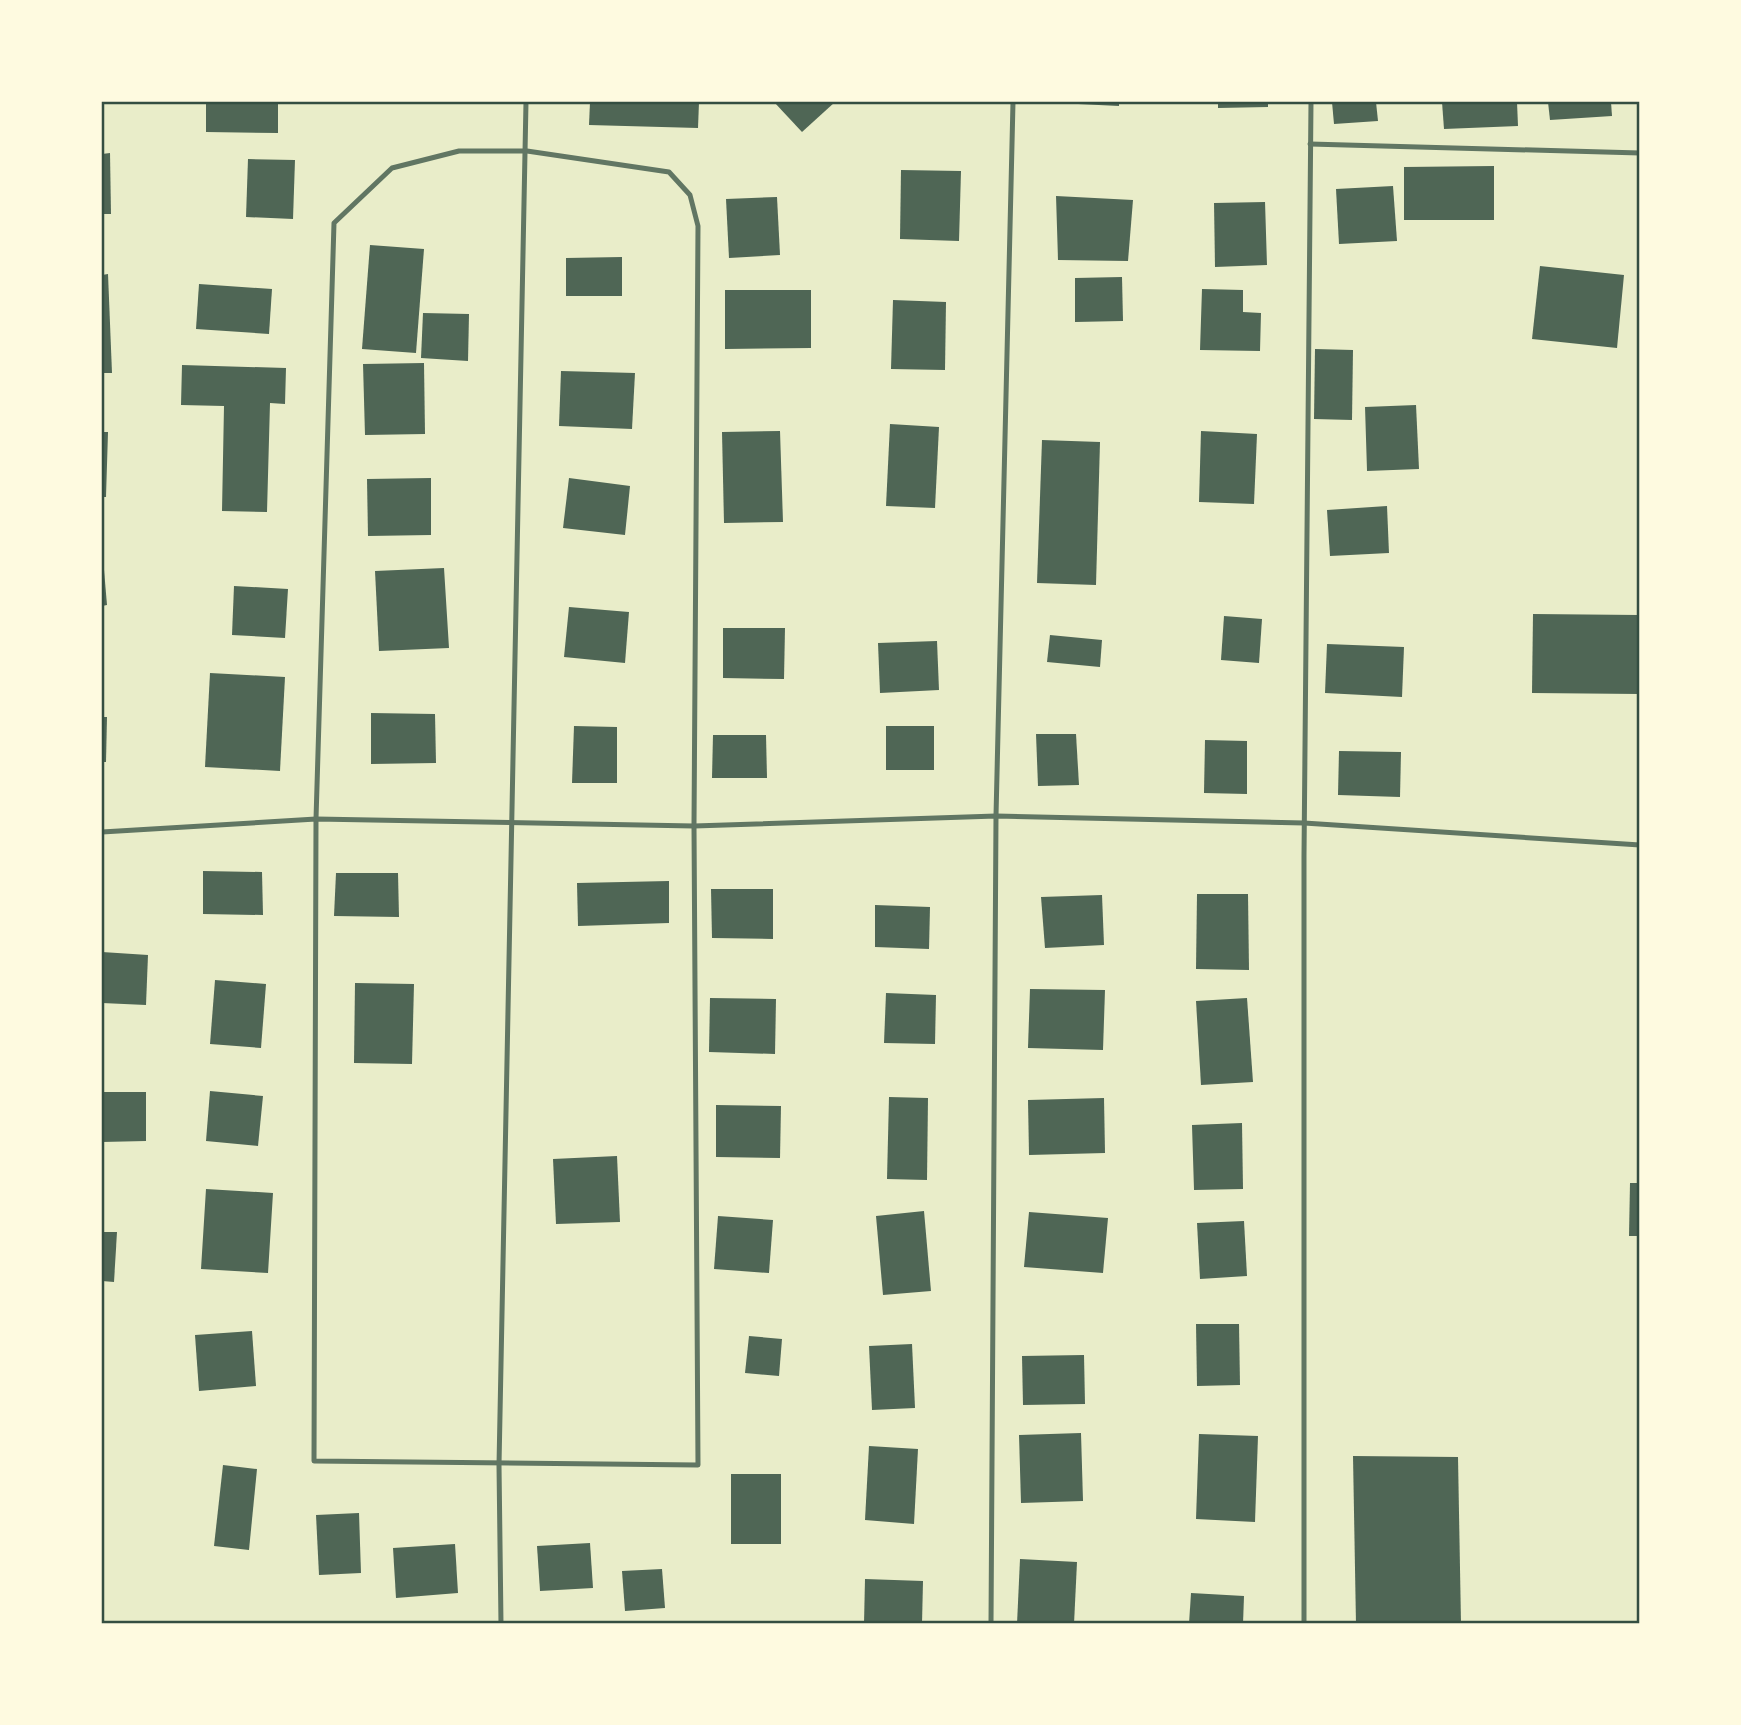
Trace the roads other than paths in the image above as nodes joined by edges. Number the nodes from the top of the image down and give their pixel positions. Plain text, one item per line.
1 (526, 102) edge
2 (1013, 102) edge
3 (1311, 102) edge
4 (1310, 144) junction
5 (527, 151) junction
6 (1640, 153) edge
7 (996, 816) junction
8 (316, 819) junction
9 (511, 822) junction
10 (1304, 823) junction
11 (694, 826) junction
12 (102, 832) edge
13 (1640, 845) edge
14 (499, 1465) junction
15 (501, 1623) edge
16 (991, 1623) edge
17 (1304, 1623) edge

1 - 5 lane
2 - 7 lane
3 - 4 lane
4 - 6 lane
4 - 10 lane
5 - 8 lane
5 - 9 lane
5 - 11 lane
7 - 10 lane
7 - 11 lane
7 - 16 lane
8 - 9 lane
8 - 12 lane
8 - 14 lane
9 - 11 lane
9 - 14 lane
10 - 13 lane
10 - 17 lane
11 - 14 lane
14 - 15 lane

